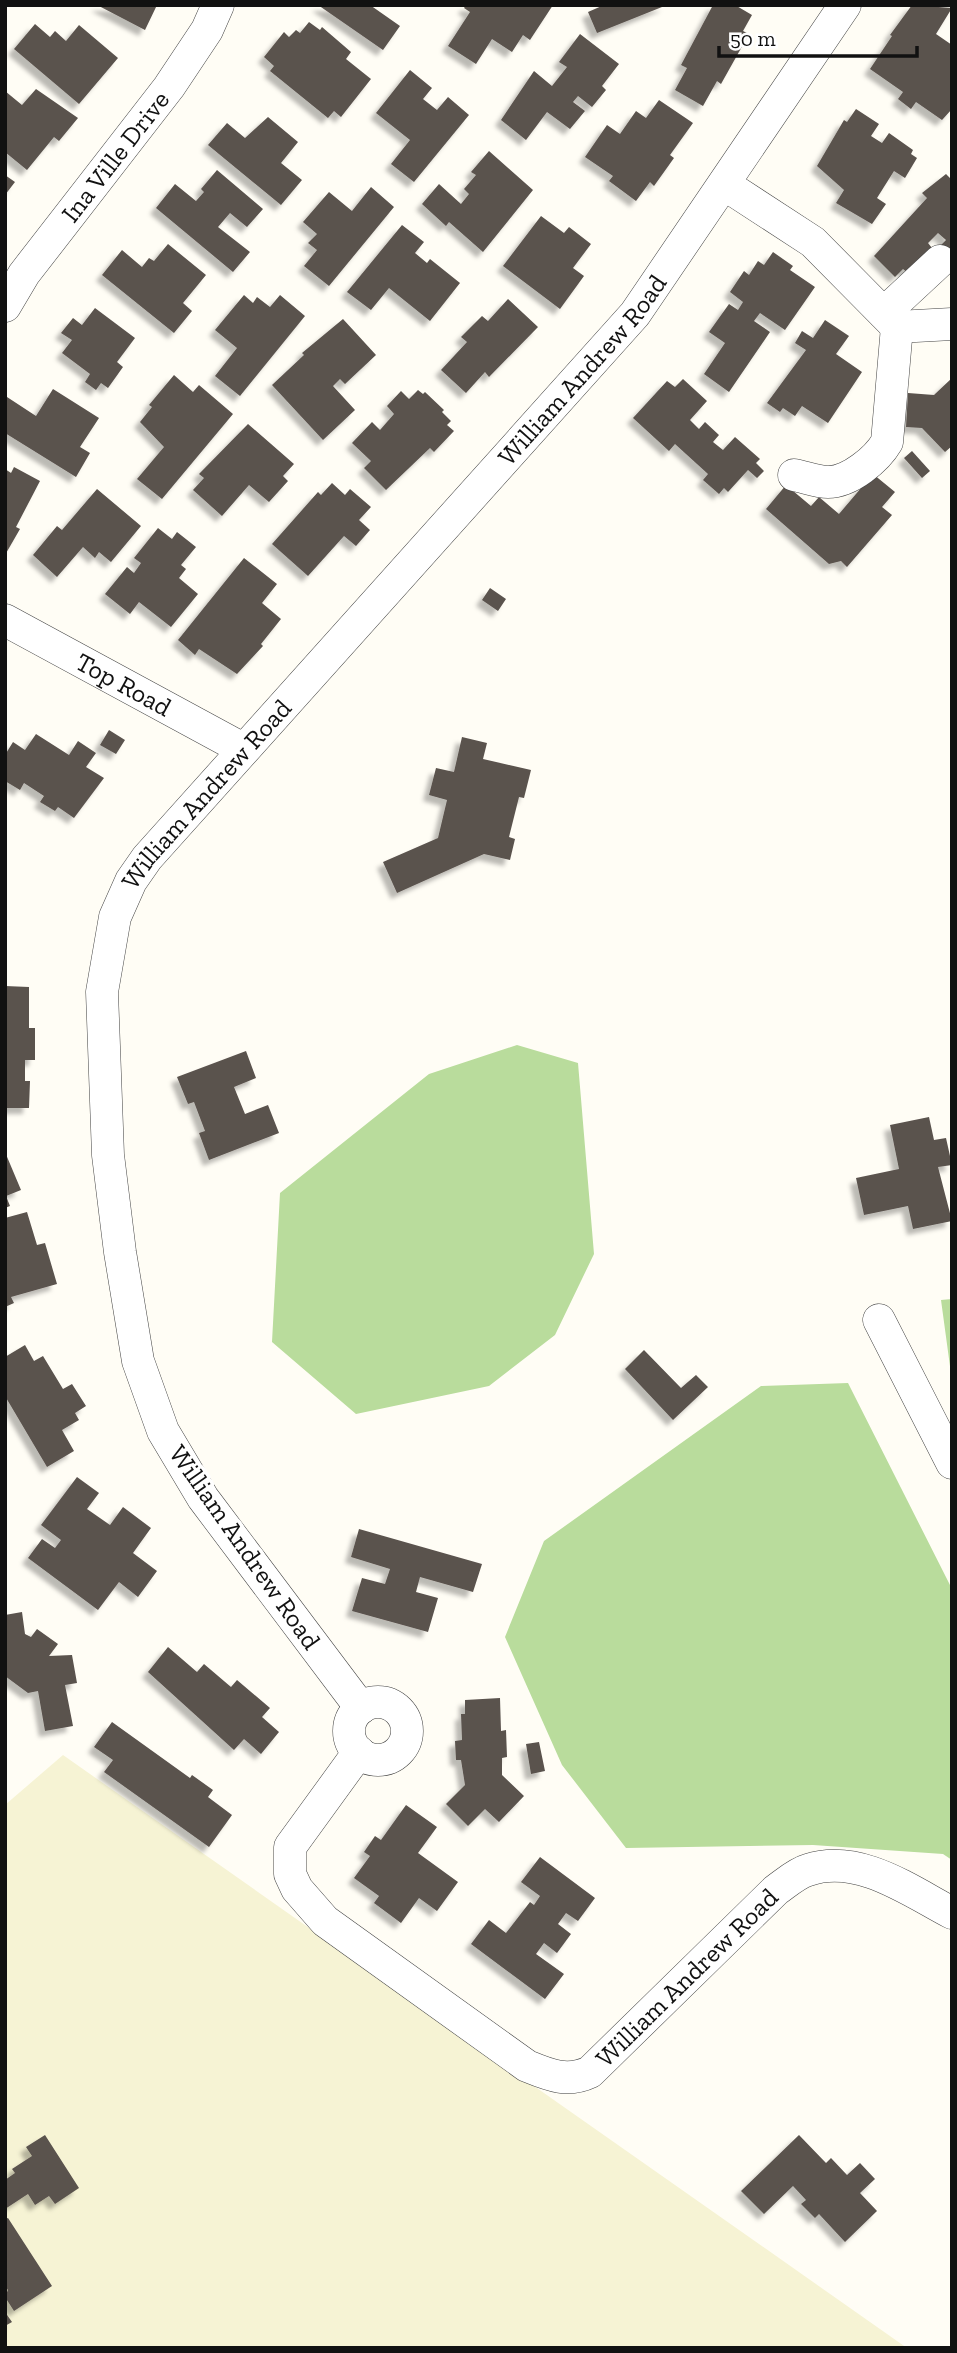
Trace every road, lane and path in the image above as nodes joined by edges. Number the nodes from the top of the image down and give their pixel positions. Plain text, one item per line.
1 (218, 5) edge
2 (845, 5) edge
3 (724, 184) junction
4 (940, 261) dead end
5 (5, 306) edge
6 (890, 320) junction
7 (952, 324) edge
8 (794, 475) dead end
9 (5, 620) edge
10 (243, 748) junction
11 (879, 1320) dead end
12 (952, 1463) edge
13 (361, 1707) junction
14 (359, 1752) junction
15 (952, 1913) edge

1 - 5 street, Ina Ville Drive
2 - 3 street, William Andrew Road
3 - 6 street
3 - 10 street, William Andrew Road
4 - 6 street
6 - 7 street
6 - 8 street
9 - 10 street, Top Road
10 - 13 street, William Andrew Road
11 - 12 street
13 - 14 street
13 - 14 street
14 - 15 street, William Andrew Road

